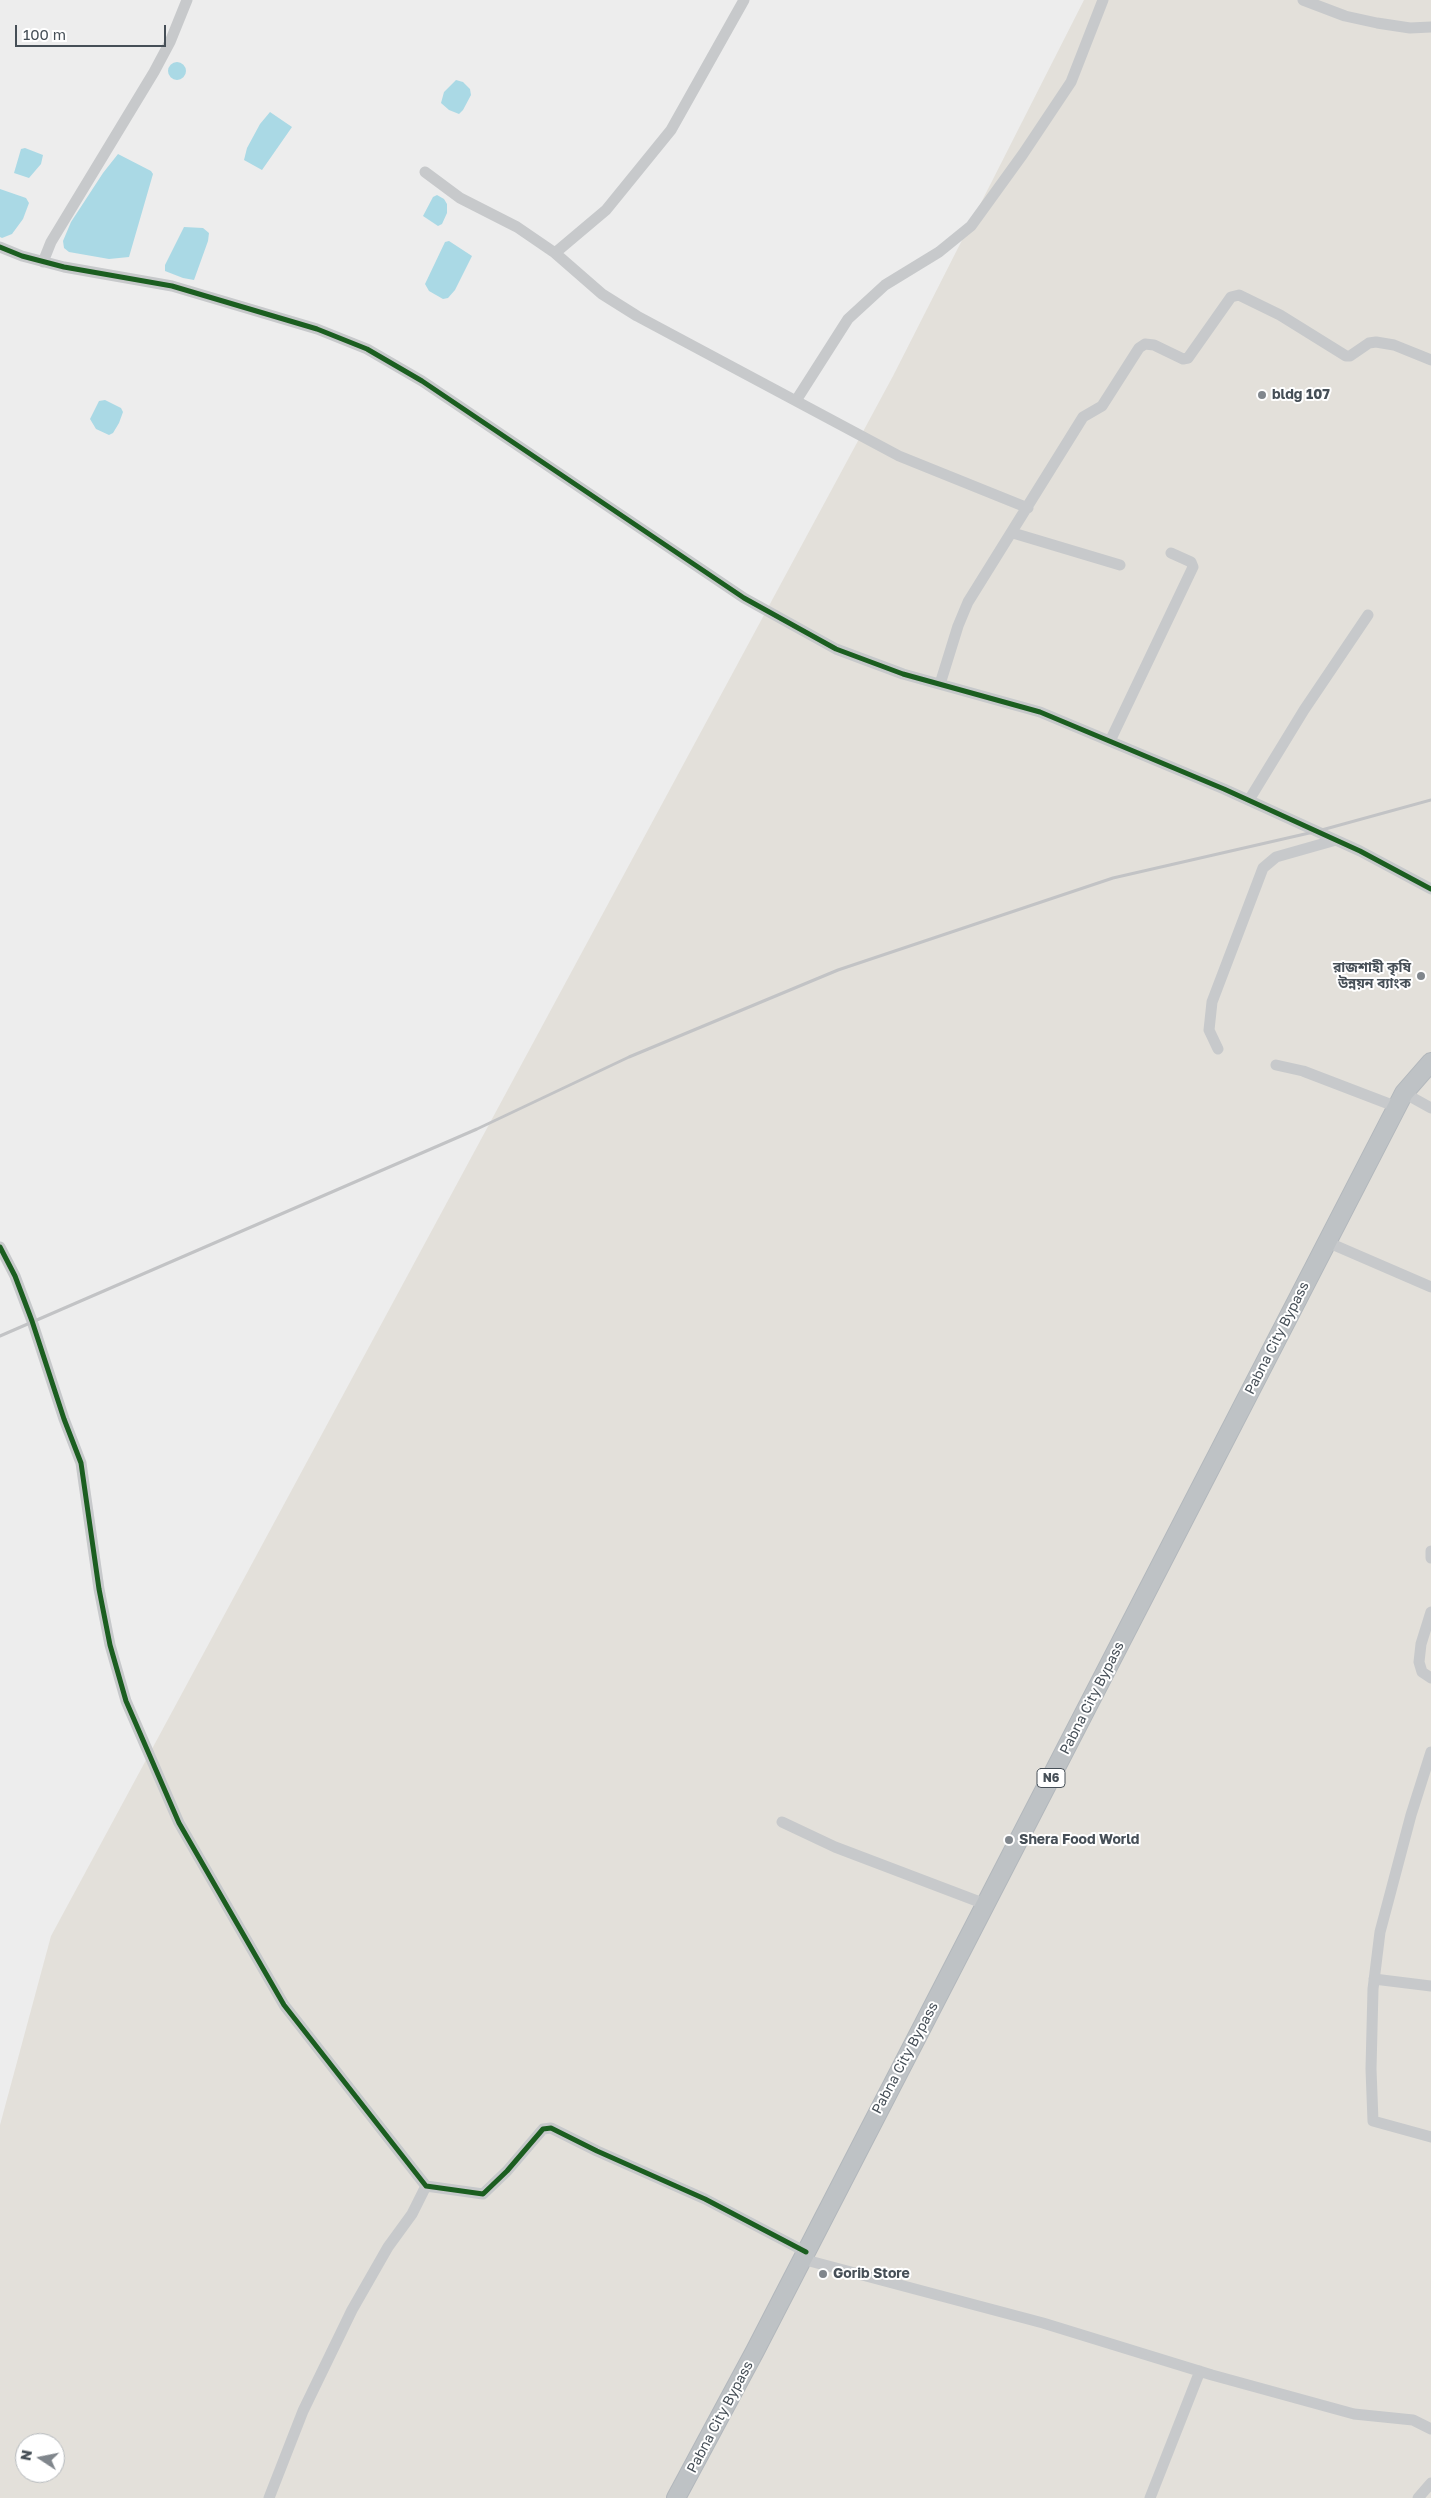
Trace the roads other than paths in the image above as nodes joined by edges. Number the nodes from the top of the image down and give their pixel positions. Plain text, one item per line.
1 (187, 0) edge
2 (744, 0) edge
3 (1103, 0) edge
4 (1303, 0) edge
5 (1428, 27) edge
6 (425, 172) dead end
7 (0, 247) edge
8 (556, 253) junction
9 (43, 262) junction
10 (1431, 360) edge
11 (797, 400) junction
12 (1028, 508) junction
13 (1012, 534) junction
14 (1171, 553) dead end
15 (1120, 565) dead end
16 (1368, 616) dead end
17 (940, 684) junction
18 (1110, 741) junction
19 (1249, 800) junction
20 (1336, 840) junction
21 (1431, 889) edge
22 (1218, 1049) dead end
23 (1431, 1062) edge
24 (1276, 1065) dead end
25 (1401, 1100) junction
26 (1431, 1108) edge
27 (1327, 1242) junction
28 (0, 1247) edge
29 (1431, 1287) edge
30 (1431, 1551) edge
31 (1431, 1558) edge
32 (1431, 1612) edge
33 (1431, 1678) edge
34 (1431, 1752) edge
35 (782, 1822) dead end
36 (985, 1904) junction
37 (1374, 1979) junction
38 (1431, 1986) edge
39 (1431, 2137) edge
40 (426, 2186) junction
41 (804, 2256) junction
42 (1200, 2371) junction
43 (1431, 2429) edge
44 (1431, 2483) edge
45 (269, 2498) edge
46 (676, 2498) edge
47 (1150, 2498) edge
48 (1418, 2498) edge

1 - 9 street
2 - 8 street
3 - 11 street
4 - 5 street
6 - 8 street
7 - 9 street
8 - 11 street
9 - 17 street
10 - 12 street
11 - 12 street
12 - 13 street
13 - 15 street
13 - 17 street
14 - 18 street
16 - 19 street
17 - 18 street
18 - 19 street
19 - 20 street
20 - 21 street
20 - 22 street
23 - 25 highway, Pabna City Bypass / N6
24 - 25 street
25 - 26 street
25 - 27 highway, Pabna City Bypass / N6
27 - 29 street
27 - 36 highway, Pabna City Bypass / N6
28 - 40 street
30 - 31 street
32 - 33 street
34 - 37 street
35 - 36 street
36 - 41 highway, Pabna City Bypass / N6
37 - 38 street
37 - 39 street
40 - 41 street
40 - 45 street
41 - 42 street
41 - 46 highway, Pabna City Bypass / N6
42 - 43 street
42 - 47 street
44 - 48 street

